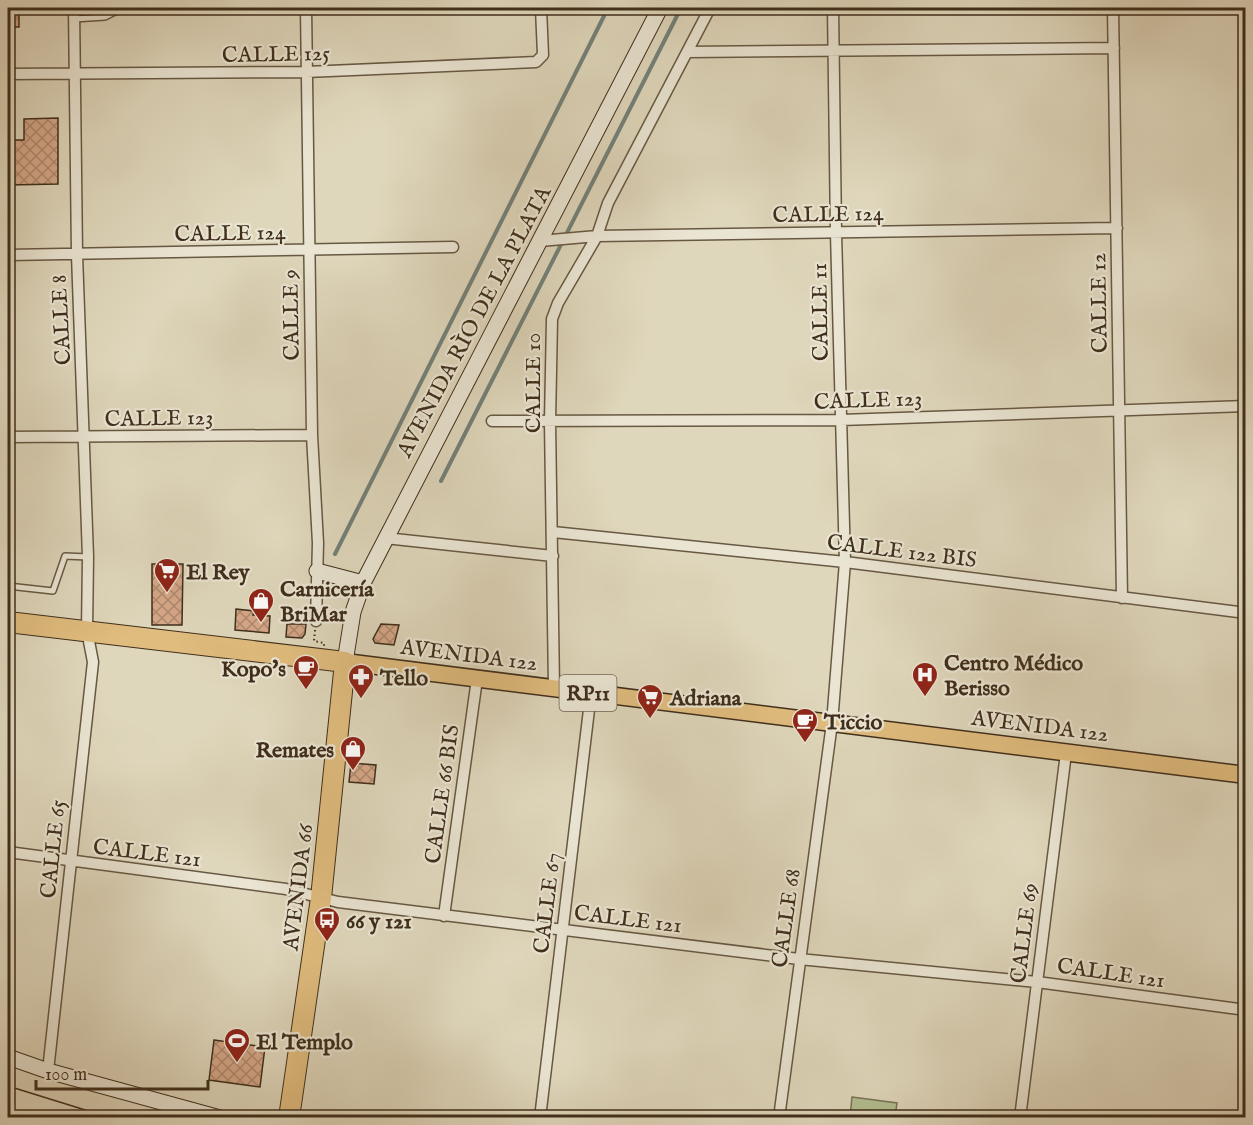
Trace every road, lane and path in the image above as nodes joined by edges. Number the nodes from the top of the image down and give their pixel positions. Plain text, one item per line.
1 (74, 8) edge
2 (118, 8) edge
3 (306, 8) edge
4 (541, 8) edge
5 (660, 8) edge
6 (710, 8) edge
7 (833, 8) edge
8 (1113, 8) edge
9 (74, 19) junction
10 (1114, 48) junction
11 (834, 50) junction
12 (687, 52) junction
13 (306, 72) junction
14 (8, 74) edge
15 (75, 75) junction
16 (1117, 228) junction
17 (836, 233) junction
18 (597, 236) junction
19 (540, 241) junction
20 (453, 247) dead end
21 (308, 250) junction
22 (8, 255) edge
23 (77, 255) junction
24 (1245, 406) edge
25 (1119, 409) junction
26 (841, 420) junction
27 (492, 421) dead end
28 (550, 422) junction
29 (312, 435) junction
30 (85, 437) junction
31 (8, 438) edge
32 (553, 531) junction
33 (385, 538) junction
34 (553, 556) junction
35 (88, 557) junction
36 (845, 562) junction
37 (317, 571) junction
38 (363, 583) junction
39 (8, 586) edge
40 (1122, 598) junction
41 (1245, 614) edge
42 (316, 621) joint
43 (8, 622) edge
44 (87, 632) junction
45 (324, 659) junction
46 (345, 662) junction
47 (477, 679) junction
48 (554, 688) junction
49 (591, 693) junction
50 (832, 723) junction
51 (1066, 753) junction
52 (1245, 775) edge
53 (8, 852) edge
54 (70, 862) junction
55 (321, 898) junction
56 (444, 916) junction
57 (563, 929) junction
58 (799, 959) junction
59 (1037, 982) junction
60 (1245, 1010) edge
61 (8, 1057) edge
62 (48, 1071) junction
63 (220, 1118) edge
64 (289, 1118) edge
65 (540, 1118) edge
66 (779, 1118) edge
67 (1020, 1118) edge

1 - 9 street, CALLE 8
2 - 9 lane
3 - 13 street, CALLE 9
4 - 13 street, CALLE 125
5 - 19 main road, AVENIDA RÌO DE LA PLATA
6 - 12 street, CALLE 10
7 - 11 street, CALLE 11
8 - 10 street, CALLE 12
9 - 15 street, CALLE 8
10 - 11 street
10 - 16 street, CALLE 12
11 - 12 street
11 - 17 street, CALLE 11
12 - 18 street, CALLE 10
13 - 15 street, CALLE 125
13 - 21 street, CALLE 9
14 - 15 street, CALLE 125
15 - 23 street, CALLE 8
16 - 17 street, CALLE 124
16 - 25 street, CALLE 12
17 - 18 street, CALLE 124
17 - 26 street, CALLE 11
18 - 19 street, CALLE 124
18 - 28 street, CALLE 10
19 - 33 main road, AVENIDA RÌO DE LA PLATA
20 - 21 street, CALLE 124
21 - 23 street, CALLE 124
21 - 29 street, CALLE 9
22 - 23 street, CALLE 124
23 - 30 street, CALLE 8
24 - 25 street, CALLE 123
25 - 26 street, CALLE 123
25 - 40 street, CALLE 12
26 - 28 street, CALLE 123
26 - 36 street, CALLE 11
27 - 28 street, CALLE 123
28 - 32 street, CALLE 10
29 - 30 street, CALLE 123
29 - 37 street, CALLE 9
30 - 31 street, CALLE 123
30 - 35 street, CALLE 8
32 - 34 street, CALLE 10
32 - 36 street, CALLE 122 BIS
33 - 34 street
33 - 38 main road, AVENIDA RÌO DE LA PLATA
34 - 48 street, CALLE 10
35 - 39 lane
35 - 44 street, CALLE 8
36 - 40 street, CALLE 122 BIS
36 - 50 street, CALLE 11
37 - 38 main road
37 - 42 street, CALLE 9
38 - 46 main road, AVENIDA RÌO DE LA PLATA
40 - 41 street, CALLE 122 BIS
42 - 45 path
43 - 44 highway, AVENIDA 122 / RP11
44 - 45 highway, AVENIDA 122 / RP11
44 - 54 street, CALLE 65
45 - 46 highway, AVENIDA 122 / RP11
46 - 47 main road, AVENIDA 122 / RP11
46 - 55 highway, AVENIDA 66
47 - 48 main road, AVENIDA 122 / RP11
47 - 56 street, CALLE 66 BIS
48 - 49 main road, AVENIDA 122 / RP11
49 - 50 main road, AVENIDA 122 / RP11
49 - 57 street, CALLE 67
50 - 51 main road, AVENIDA 122 / RP11
50 - 58 street, CALLE 68
51 - 52 main road, AVENIDA 122 / RP11
51 - 59 street, CALLE 69
53 - 54 street, CALLE 121
54 - 55 street, CALLE 121
54 - 62 street, CALLE 65
55 - 56 street, CALLE 121
55 - 64 highway, AVENIDA 66
56 - 57 street, CALLE 121
57 - 58 street, CALLE 121
57 - 65 street, CALLE 67
58 - 59 street, CALLE 121
58 - 66 street, CALLE 68
59 - 60 street, CALLE 121
59 - 67 street, CALLE 69
61 - 62 main road
62 - 63 main road

